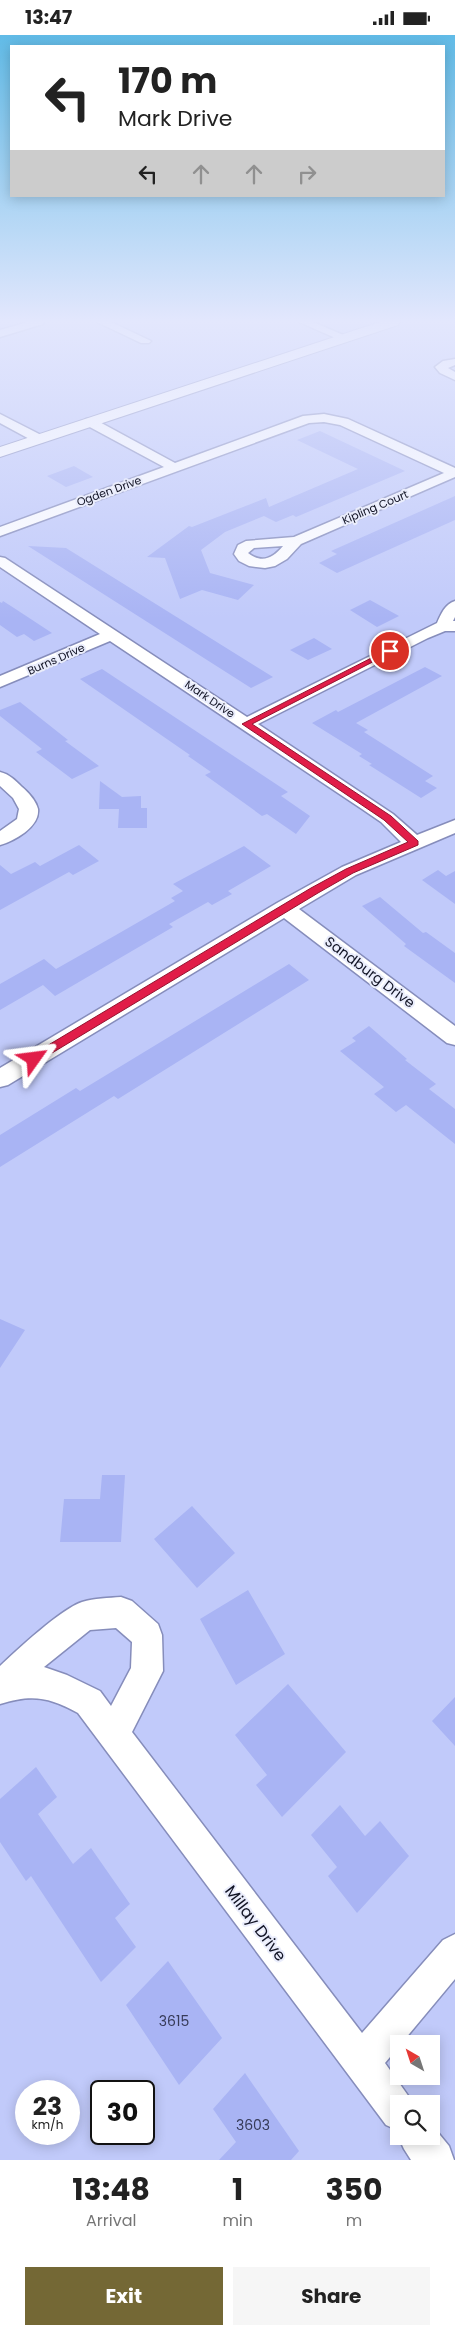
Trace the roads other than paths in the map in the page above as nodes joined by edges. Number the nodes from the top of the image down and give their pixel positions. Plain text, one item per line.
1 (6, 421) edge
2 (299, 421) edge
3 (338, 421) edge
4 (90, 422) joint
5 (38, 439) junction
6 (0, 452) edge
7 (173, 467) junction
8 (455, 473) edge
9 (0, 532) edge
10 (296, 541) dead end
11 (0, 561) edge
12 (455, 606) edge
13 (449, 626) edge
14 (112, 635) junction
15 (0, 682) edge
16 (246, 724) junction
17 (0, 777) edge
18 (455, 826) edge
19 (0, 839) edge
20 (414, 843) junction
21 (284, 908) junction
22 (455, 1037) edge
23 (0, 1079) edge
24 (0, 1688) edge
25 (114, 1733) junction
26 (455, 1952) edge
27 (361, 2062) junction
28 (390, 2100) edge
29 (423, 2145) edge
30 (434, 2160) edge

1 - 5 street
2 - 7 street, Ogden Drive
3 - 8 street, Ogden Drive
4 - 5 main road
4 - 7 street
5 - 6 main road
7 - 9 street, Ogden Drive
8 - 10 street, Kipling Court
11 - 14 street, Mark Drive
12 - 13 street
13 - 16 street
14 - 15 street, Burns Drive
14 - 16 street, Mark Drive
16 - 20 street, Mark Drive
17 - 19 street
18 - 20 street
20 - 21 street
21 - 22 street, Sandburg Drive
21 - 23 street
24 - 25 street, Millay Drive
24 - 25 street
25 - 27 street, Millay Drive
26 - 27 street
27 - 28 street, Millay Drive
29 - 30 street

